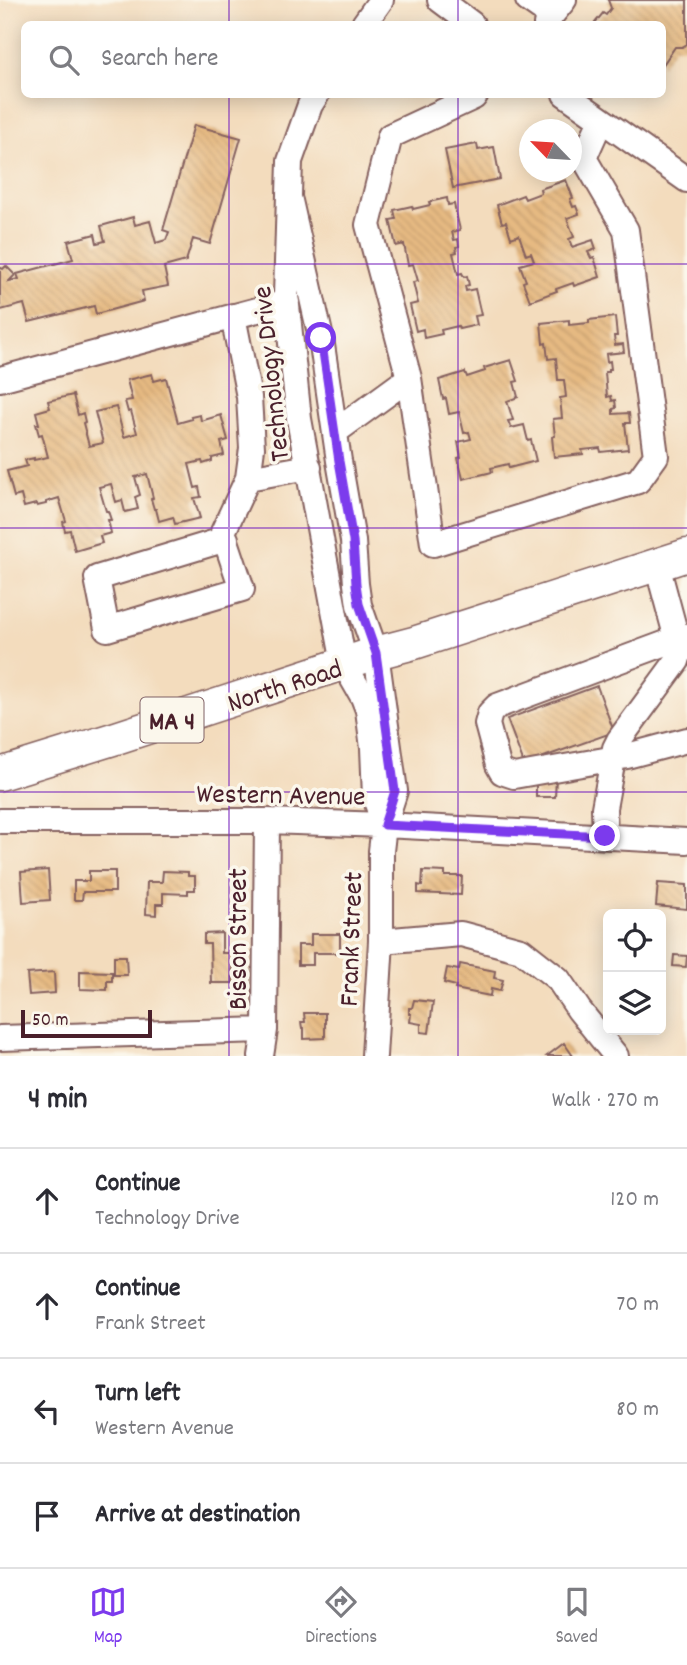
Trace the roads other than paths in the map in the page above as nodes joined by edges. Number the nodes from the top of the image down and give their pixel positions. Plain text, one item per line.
1 (381, 0) edge
2 (440, 0) edge
3 (528, 0) edge
4 (554, 14) edge
5 (365, 21) edge
6 (468, 21) edge
7 (314, 98) edge
8 (472, 98) edge
9 (571, 98) edge
10 (601, 120) junction
11 (687, 180) edge
12 (290, 201) junction
13 (287, 302) junction
14 (233, 316) junction
15 (409, 378) junction
16 (0, 379) edge
17 (335, 432) junction
18 (309, 467) junction
19 (248, 478) junction
20 (226, 540) junction
21 (687, 555) edge
22 (657, 565) junction
23 (682, 637) edge
24 (376, 653) junction
25 (344, 664) junction
26 (687, 740) edge
27 (613, 758) junction
28 (0, 774) edge
29 (0, 821) edge
30 (267, 821) junction
31 (384, 825) junction
32 (605, 836) junction
33 (687, 841) edge
34 (381, 941) junction
35 (265, 1030) junction
36 (0, 1038) edge
37 (261, 1056) edge
38 (374, 1056) edge
39 (616, 1056) edge

1 - 5 street
2 - 6 street
3 - 4 street
7 - 12 street, Technology Drive
8 - 15 street
9 - 10 street
10 - 11 street
10 - 15 street
12 - 13 street, Technology Drive
12 - 17 street, Technology Drive
13 - 14 street
13 - 18 street, Technology Drive
14 - 16 street
14 - 19 street
15 - 17 street
17 - 24 street, Technology Drive
18 - 19 street
18 - 25 street, Technology Drive
19 - 20 street
20 - 20 street
21 - 22 main road, North Road / MA 4
22 - 23 street
22 - 24 main road, North Road / MA 4
23 - 27 street
23 - 27 street
24 - 25 main road, North Road / MA 4
24 - 31 street, Frank Street
25 - 28 main road, North Road / MA 4
25 - 31 street, Frank Street
26 - 27 street
27 - 32 street
29 - 30 street, Western Avenue
30 - 31 street, Western Avenue
30 - 35 street, Bisson Street
31 - 32 street, Western Avenue
31 - 34 street, Frank Street
32 - 33 street, Western Avenue
34 - 38 street, Frank Street
34 - 39 street
35 - 36 street
35 - 37 street, Bisson Street

